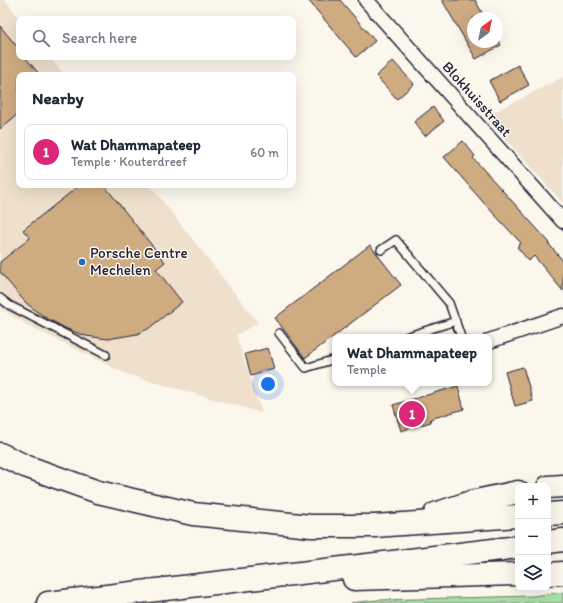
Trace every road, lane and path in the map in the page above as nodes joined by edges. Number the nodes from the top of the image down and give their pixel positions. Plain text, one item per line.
1 (366, 0) edge
2 (563, 222) edge
3 (381, 250) dead end
4 (0, 298) edge
5 (563, 316) edge
6 (456, 321) junction
7 (279, 333) dead end
8 (414, 334) edge
9 (460, 334) edge
10 (492, 340) edge
11 (106, 355) dead end
12 (332, 360) edge
13 (0, 454) edge
14 (563, 486) edge
15 (551, 487) edge
16 (515, 493) edge
17 (563, 513) edge
18 (551, 514) edge
19 (515, 516) edge
20 (397, 526) junction
21 (563, 540) edge
22 (551, 542) edge
23 (515, 547) edge
24 (309, 572) junction
25 (563, 573) edge
26 (515, 574) edge
27 (551, 574) edge
28 (48, 603) edge

1 - 2 street, Blokhuisstraat
3 - 6 lane
4 - 11 lane
5 - 10 street
6 - 8 lane
6 - 9 lane
7 - 12 lane
13 - 20 highway
14 - 15 highway
16 - 20 highway
17 - 18 highway
19 - 20 highway
21 - 22 highway
23 - 24 highway
24 - 26 highway
24 - 28 highway
25 - 27 highway

